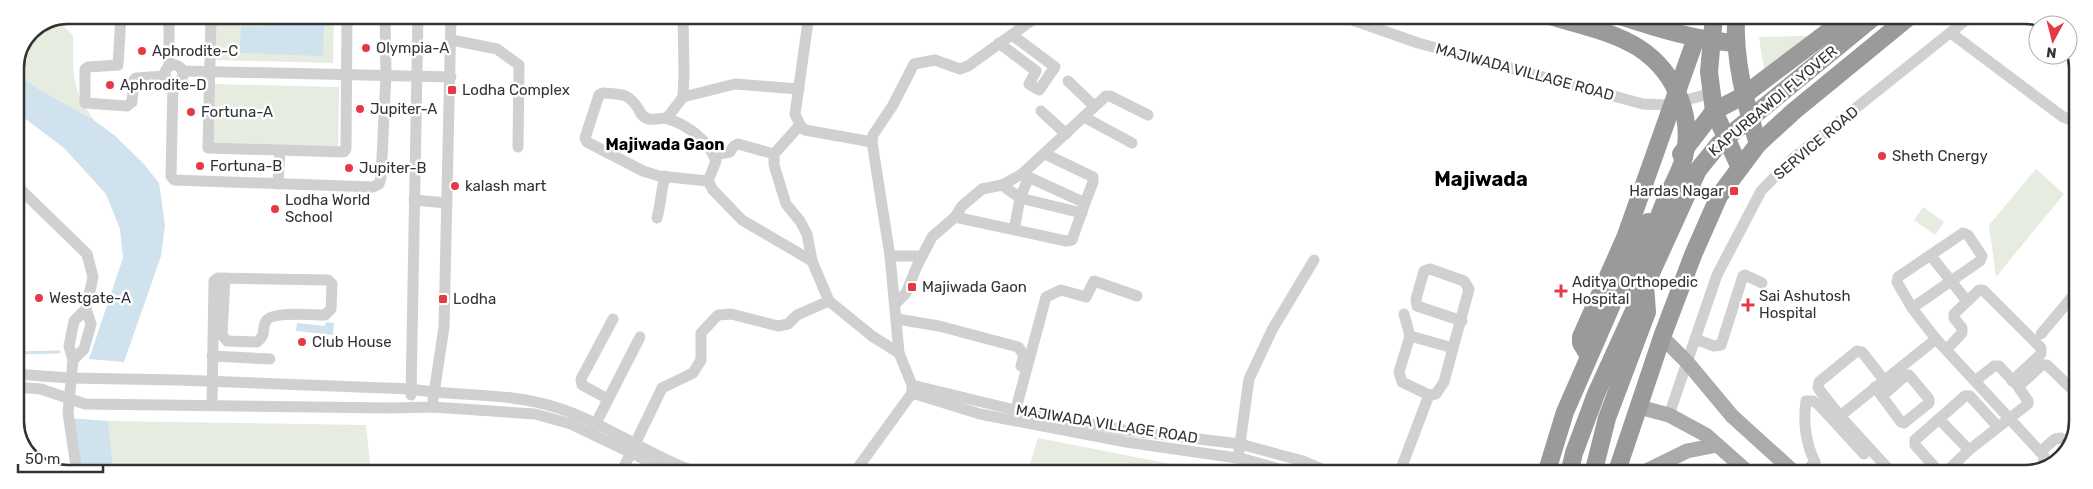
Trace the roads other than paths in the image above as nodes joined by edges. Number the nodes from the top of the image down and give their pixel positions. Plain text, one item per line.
1 (120, 24) edge
2 (169, 24) edge
3 (211, 24) edge
4 (347, 24) edge
5 (385, 24) edge
6 (418, 24) edge
7 (451, 24) edge
8 (682, 24) edge
9 (808, 24) edge
10 (1027, 24) edge
11 (1364, 24) edge
12 (1575, 24) edge
13 (1644, 24) edge
14 (1711, 24) edge
15 (1736, 24) edge
16 (1838, 24) edge
17 (1865, 24) edge
18 (1900, 24) edge
19 (1962, 24) edge
20 (1015, 33) junction
21 (1951, 33) junction
22 (452, 40) junction
23 (1704, 40) junction
24 (1022, 42) junction
25 (1736, 43) junction
26 (999, 44) junction
27 (1012, 52) junction
28 (1052, 59) dead end
29 (209, 72) junction
30 (346, 74) junction
31 (169, 75) junction
32 (386, 75) junction
33 (416, 76) junction
34 (451, 77) junction
35 (1068, 81) dead end
36 (798, 89) junction
37 (1712, 93) junction
38 (1743, 96) junction
39 (683, 98) junction
40 (1673, 103) junction
41 (1094, 106) junction
42 (1041, 111) dead end
43 (1714, 111) junction
44 (1148, 114) dead end
45 (1084, 117) junction
46 (667, 118) junction
47 (2069, 119) edge
48 (800, 125) junction
49 (1066, 134) junction
50 (872, 142) junction
51 (1132, 143) dead end
52 (1758, 144) junction
53 (518, 147) dead end
54 (280, 150) junction
55 (774, 154) junction
56 (1045, 154) junction
57 (714, 155) junction
58 (1740, 168) junction
59 (1026, 175) junction
60 (665, 176) junction
61 (708, 181) junction
62 (278, 184) junction
63 (1002, 185) junction
64 (24, 193) edge
65 (1020, 198) junction
66 (414, 200) junction
67 (447, 203) junction
68 (1084, 208) junction
69 (955, 217) junction
70 (657, 218) dead end
71 (1015, 225) dead end
72 (890, 256) junction
73 (922, 256) junction
74 (1931, 256) junction
75 (1314, 260) dead end
76 (812, 261) junction
77 (225, 278) junction
78 (1952, 282) junction
79 (1762, 283) dead end
80 (1645, 285) junction
81 (1137, 296) dead end
82 (829, 301) junction
83 (1967, 301) junction
84 (2069, 301) edge
85 (896, 303) junction
86 (1912, 308) junction
87 (86, 309) junction
88 (1404, 314) dead end
89 (613, 319) dead end
90 (897, 319) junction
91 (1462, 321) junction
92 (2041, 334) dead end
93 (1410, 336) junction
94 (640, 337) dead end
95 (1662, 337) junction
96 (1695, 339) junction
97 (1936, 339) junction
98 (1453, 348) junction
99 (1947, 349) junction
100 (899, 353) junction
101 (212, 356) junction
102 (1589, 356) junction
103 (270, 359) dead end
104 (73, 360) junction
105 (1687, 362) junction
106 (24, 375) edge
107 (70, 378) junction
108 (211, 381) junction
109 (1975, 381) junction
110 (2016, 384) junction
111 (2069, 386) edge
112 (1881, 387) junction
113 (24, 388) edge
114 (411, 389) junction
115 (912, 389) junction
116 (433, 393) junction
117 (1429, 395) junction
118 (68, 398) junction
119 (608, 400) junction
120 (212, 405) junction
121 (411, 407) junction
122 (433, 407) junction
123 (1638, 407) junction
124 (1012, 413) junction
125 (1669, 415) junction
126 (1840, 416) junction
127 (2008, 418) junction
128 (1940, 419) junction
129 (596, 422) junction
130 (1998, 427) junction
131 (591, 434) junction
132 (2064, 440) edge
133 (1240, 444) junction
134 (1717, 445) junction
135 (633, 448) junction
136 (1969, 450) junction
137 (2040, 452) junction
138 (1288, 457) junction
139 (1238, 458) junction
140 (2043, 461) edge
141 (76, 465) edge
142 (625, 465) edge
143 (660, 465) edge
144 (674, 465) edge
145 (860, 465) edge
146 (1267, 465) edge
147 (1285, 465) edge
148 (1313, 465) edge
149 (1402, 465) edge
150 (1549, 465) edge
151 (1560, 465) edge
152 (1571, 465) edge
153 (1595, 465) edge
154 (1619, 465) edge
155 (1658, 465) edge
156 (1738, 465) edge
157 (1786, 465) edge
158 (1812, 465) edge
159 (1874, 465) edge
160 (1885, 465) edge
161 (1935, 465) edge
162 (1953, 465) edge

1 - 31 street
2 - 31 street
3 - 29 street
4 - 30 street
5 - 32 street
6 - 33 street
7 - 22 street
8 - 39 street
9 - 36 street
10 - 20 street
11 - 40 street, MAJIWADA VILLAGE ROAD
12 - 151 highway, KAPURBAWDI FLYOVER, bridge
13 - 23 highway
14 - 23 highway
15 - 25 highway
16 - 38 highway
17 - 80 highway, KAPURBAWDI FLYOVER, bridge
18 - 52 highway
19 - 21 street, SERVICE ROAD
20 - 24 street
20 - 26 street
20 - 28 street
21 - 47 street
21 - 96 street, SERVICE ROAD
22 - 34 street
22 - 53 street
23 - 25 highway
23 - 37 highway
23 - 40 highway
24 - 27 street
24 - 27 street
25 - 38 highway
26 - 27 street
26 - 50 street
29 - 30 street
29 - 31 street
29 - 54 street
30 - 32 street
30 - 54 street
31 - 62 street
32 - 33 street
32 - 62 street
33 - 34 street
33 - 66 street
34 - 67 street
35 - 41 street
36 - 39 street
36 - 48 street
37 - 40 street, MAJIWADA VILLAGE ROAD
37 - 43 highway
38 - 43 highway
38 - 52 highway
39 - 46 street
40 - 102 highway
41 - 44 street
41 - 45 street
42 - 49 street
43 - 58 highway
43 - 102 highway
45 - 49 street
45 - 51 street
46 - 57 street
46 - 60 street
48 - 50 street
48 - 55 street
49 - 56 street
50 - 72 street
52 - 58 highway
54 - 62 street
55 - 57 street
55 - 76 street
56 - 59 street
56 - 68 street
57 - 61 street
58 - 95 highway
59 - 63 street
59 - 65 street
59 - 68 street
60 - 61 street
60 - 70 street
61 - 76 street
63 - 65 street
63 - 69 street
64 - 87 street
65 - 68 street
65 - 71 street
66 - 67 street
66 - 114 street
67 - 116 street
68 - 69 street
69 - 73 street
72 - 73 street
72 - 85 street
73 - 85 street
74 - 78 street
74 - 78 street
74 - 86 street
75 - 133 street
76 - 82 street
77 - 77 street
77 - 101 street
78 - 83 street
78 - 86 street
79 - 96 street
80 - 152 highway, KAPURBAWDI FLYOVER, bridge
80 - 153 highway
81 - 124 street
82 - 100 street
82 - 135 street
83 - 99 street
83 - 110 street
84 - 92 street
85 - 90 street
86 - 97 street
87 - 104 street
87 - 104 street
88 - 93 street
89 - 119 street
90 - 100 street
90 - 124 street
91 - 91 street
91 - 98 street
93 - 98 street
93 - 117 street
94 - 119 street
95 - 105 main road
95 - 123 highway
96 - 105 street, SERVICE ROAD
97 - 99 street
97 - 112 street
98 - 117 street
99 - 109 street
100 - 115 street
101 - 103 street
101 - 108 street
102 - 150 highway
104 - 107 street
105 - 125 street, SERVICE ROAD
105 - 157 main road
106 - 107 street
107 - 108 street
107 - 118 street
108 - 114 street
108 - 120 street
109 - 110 street
109 - 127 street
110 - 111 street
110 - 127 street
112 - 126 street
112 - 126 street
113 - 118 street
114 - 116 street
114 - 121 street
115 - 124 street, MAJIWADA VILLAGE ROAD
115 - 145 street
116 - 122 street
116 - 129 street
117 - 149 street
118 - 120 street
118 - 141 street
119 - 129 street
120 - 121 street
121 - 122 street
122 - 131 street
123 - 125 main road
123 - 154 highway
124 - 133 street, MAJIWADA VILLAGE ROAD
124 - 139 street
125 - 134 main road
126 - 160 street
127 - 130 street
127 - 137 street
128 - 130 street
128 - 136 street
128 - 161 street
129 - 131 street
129 - 135 street
130 - 136 street
131 - 135 street
132 - 137 street
133 - 138 street, MAJIWADA VILLAGE ROAD
133 - 139 street
134 - 155 main road
134 - 156 main road
135 - 142 street
135 - 143 street
135 - 144 street
136 - 162 street
137 - 140 street
138 - 147 street
138 - 148 street, MAJIWADA VILLAGE ROAD
139 - 146 street
158 - 159 street

